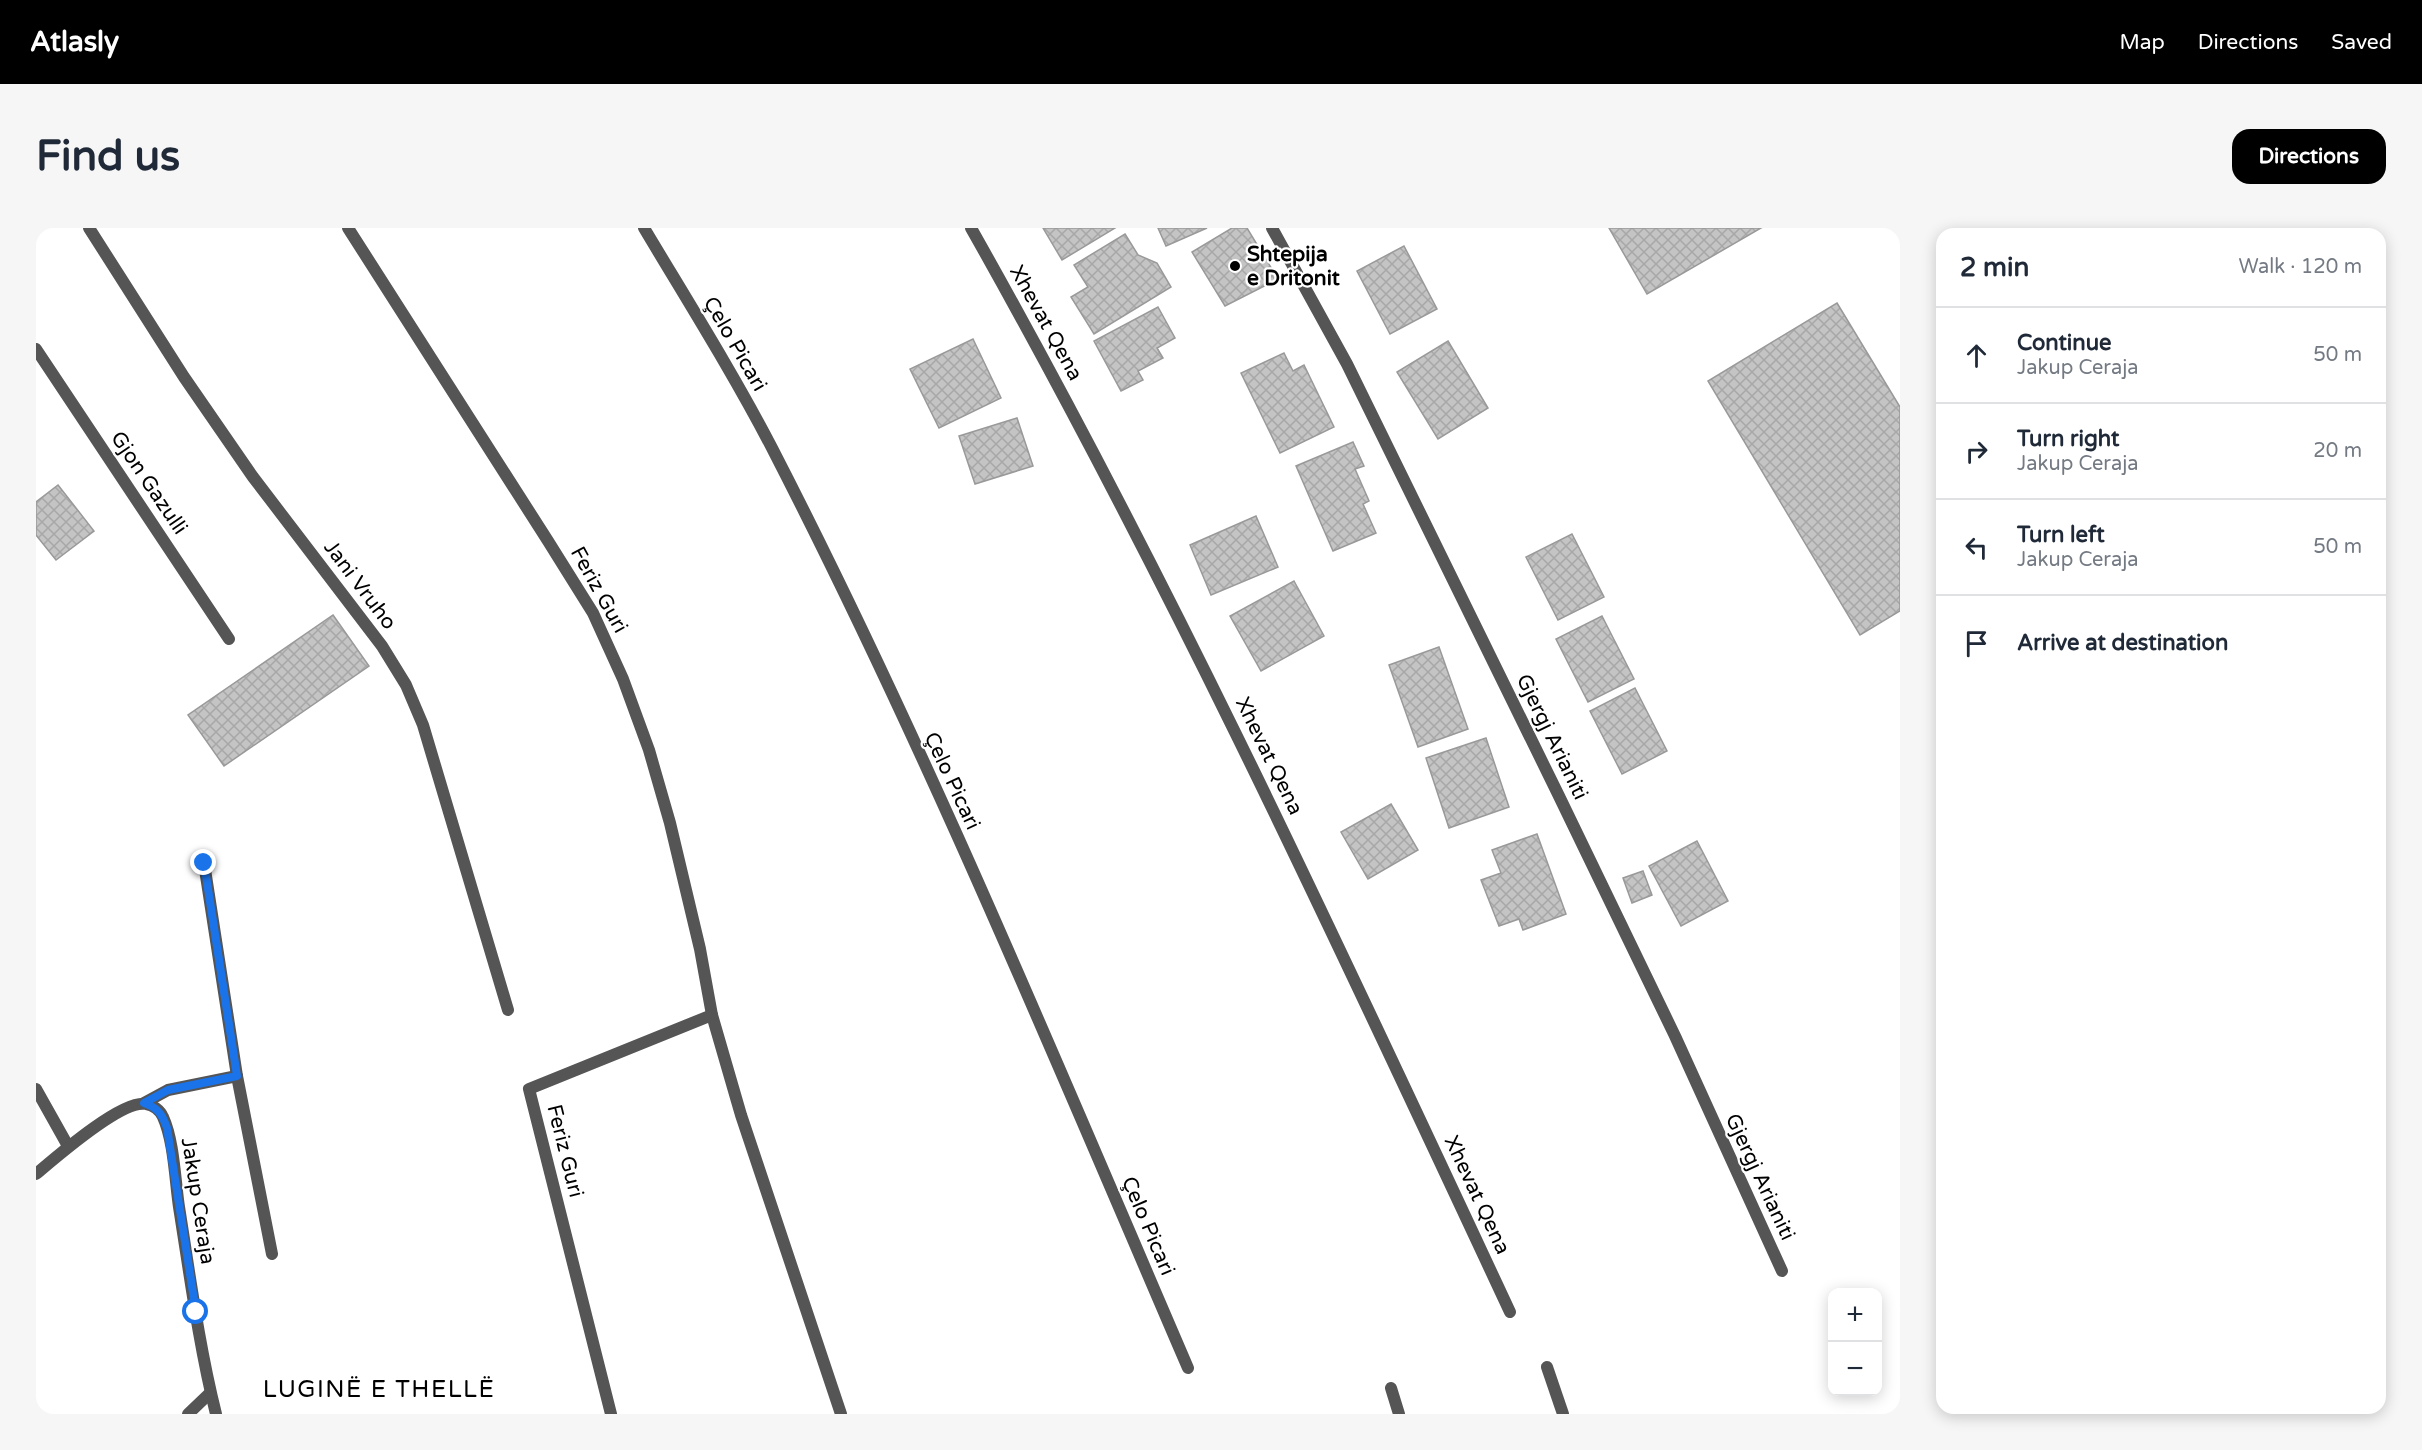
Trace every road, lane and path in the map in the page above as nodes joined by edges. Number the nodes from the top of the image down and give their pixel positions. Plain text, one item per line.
1 (89, 228) edge
2 (348, 228) edge
3 (644, 228) edge
4 (971, 228) edge
5 (1272, 228) edge
6 (36, 349) edge
7 (229, 639) dead end
8 (204, 863) dead end
9 (508, 1010) dead end
10 (712, 1015) junction
11 (237, 1076) junction
12 (36, 1089) edge
13 (144, 1103) junction
14 (68, 1146) junction
15 (36, 1174) edge
16 (272, 1254) dead end
17 (1782, 1271) dead end
18 (1510, 1312) dead end
19 (1547, 1367) dead end
20 (1188, 1368) dead end
21 (1391, 1388) dead end
22 (210, 1393) junction
23 (188, 1414) edge
24 (216, 1414) edge
25 (611, 1414) edge
26 (841, 1414) edge
27 (1399, 1414) edge
28 (1563, 1414) edge

1 - 9 street, Jani Vruho
2 - 10 street, Feriz Guri
3 - 20 street, Çelo Picari
4 - 18 street, Xhevat Qena
5 - 17 street, Gjergj Arianiti
6 - 7 street, Gjon Gazulli
8 - 11 street
10 - 25 street, Feriz Guri
10 - 26 street, Feriz Guri
11 - 13 street
11 - 16 street
12 - 14 street
13 - 14 street
13 - 22 street, Jakup Ceraja
14 - 15 street
19 - 28 street
21 - 27 street
22 - 23 street
22 - 24 street, Jakup Ceraja

